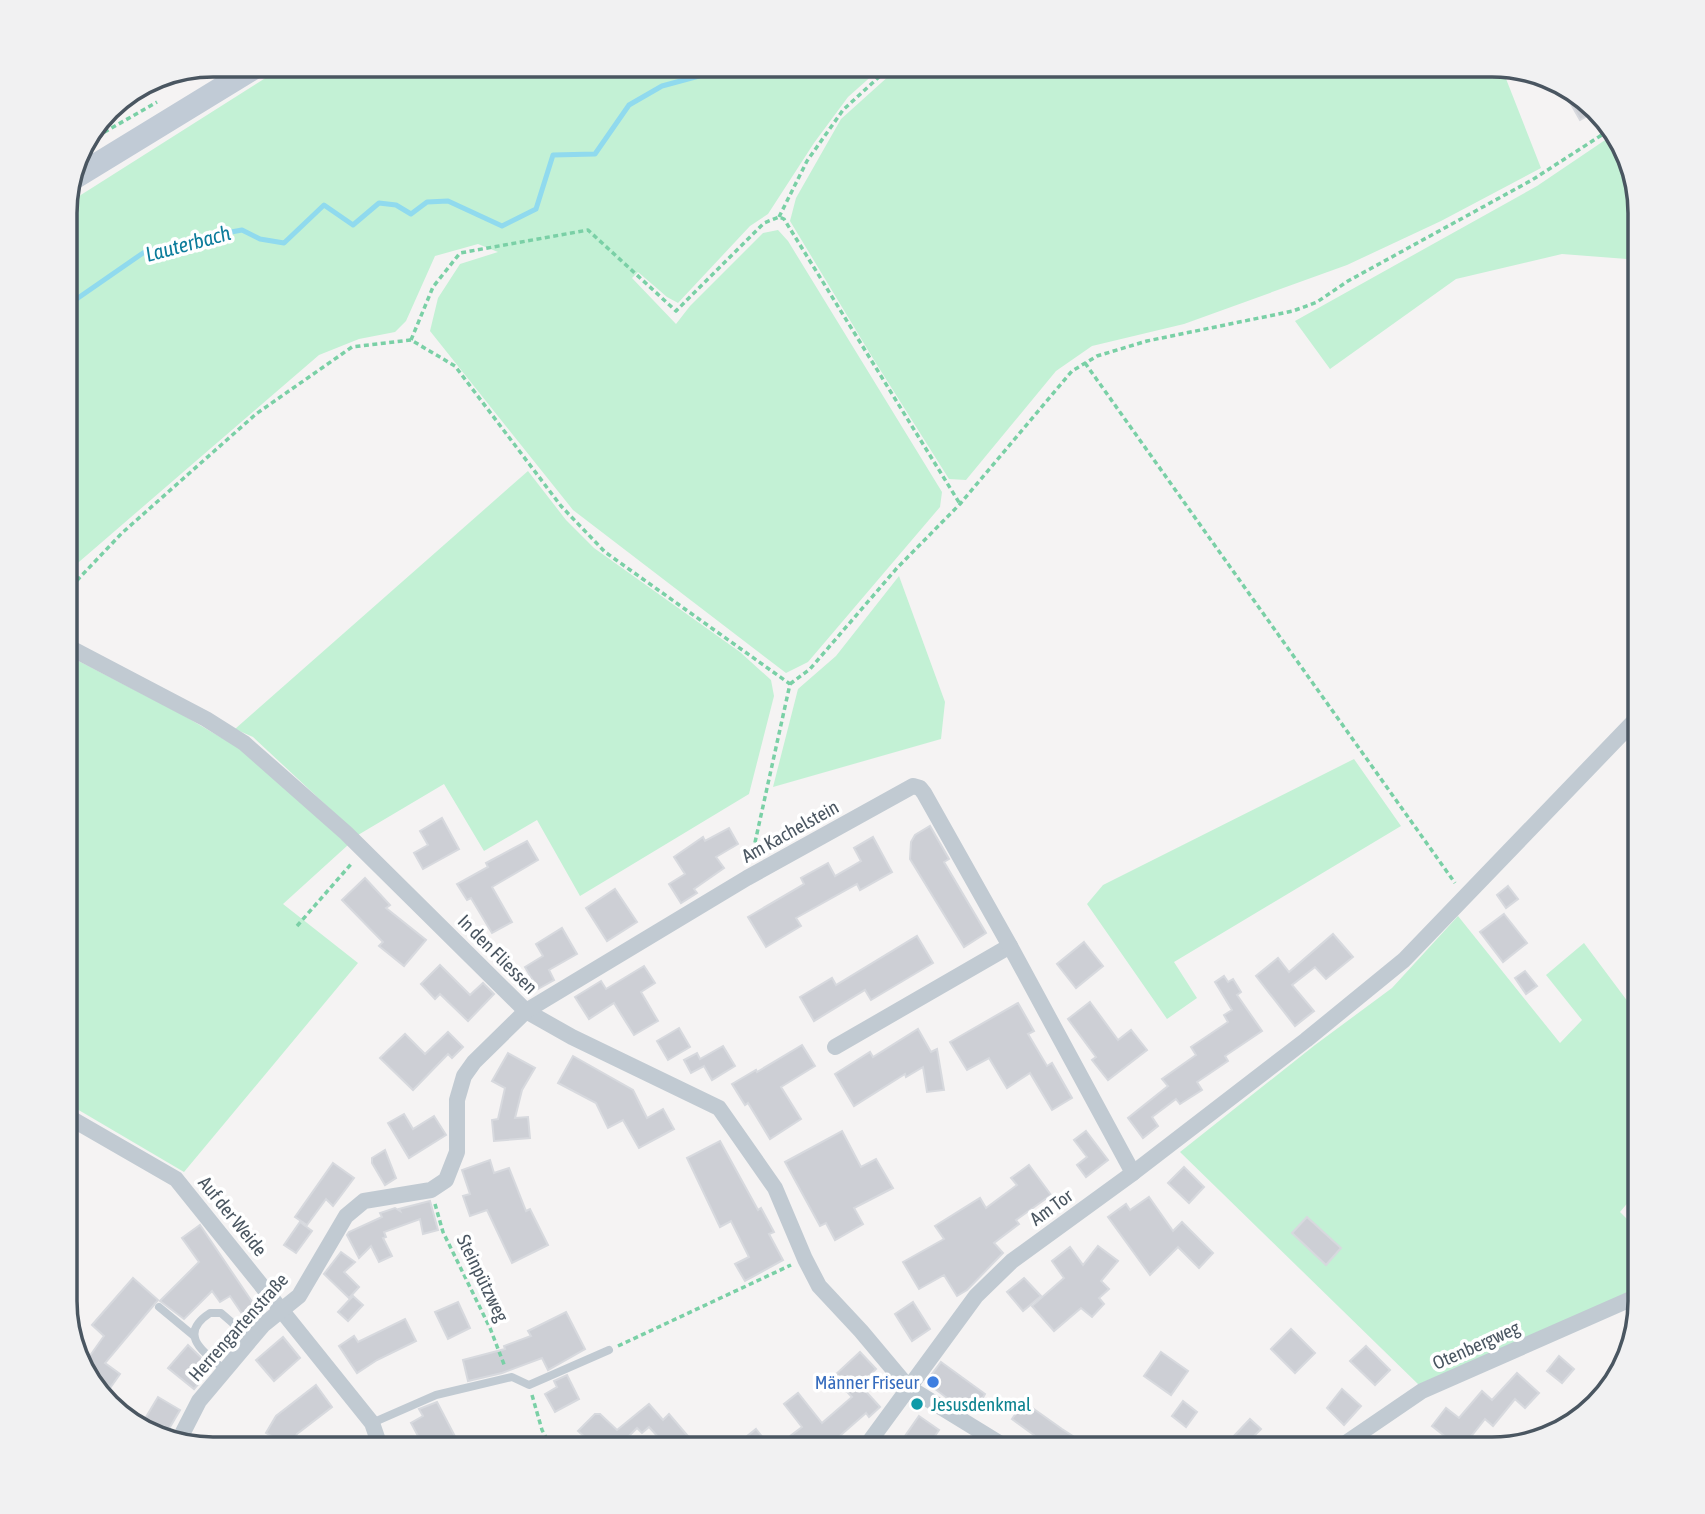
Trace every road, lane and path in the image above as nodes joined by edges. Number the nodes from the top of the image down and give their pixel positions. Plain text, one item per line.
1 (239, 77) edge
2 (879, 77) edge
3 (164, 98) dead end
4 (103, 133) edge
5 (1603, 134) edge
6 (84, 172) edge
7 (779, 218) junction
8 (411, 340) junction
9 (1085, 363) junction
10 (960, 504) junction
11 (77, 580) edge
12 (77, 651) edge
13 (790, 684) junction
14 (1628, 728) edge
15 (363, 850) junction
16 (747, 878) junction
17 (1465, 898) junction
18 (297, 926) dead end
19 (1010, 946) junction
20 (526, 1012) junction
21 (835, 1047) dead end
22 (77, 1122) edge
23 (1133, 1173) junction
24 (431, 1190) junction
25 (805, 1259) junction
26 (1628, 1300) edge
27 (159, 1307) dead end
28 (283, 1310) junction
29 (194, 1336) junction
30 (251, 1339) junction
31 (609, 1350) joint
32 (225, 1370) junction
33 (512, 1377) junction
34 (529, 1385) junction
35 (908, 1387) junction
36 (372, 1423) junction
37 (183, 1433) edge
38 (377, 1437) edge
39 (546, 1437) edge
40 (873, 1437) edge
41 (989, 1437) edge
42 (1355, 1437) edge

1 - 6 main road
2 - 7 path
3 - 4 path
5 - 9 path
7 - 8 path
7 - 10 path
8 - 11 path
8 - 13 path
9 - 10 path
9 - 17 path
10 - 13 path
12 - 15 street, In den Fliessen
13 - 16 path
14 - 17 street, Am Tor
15 - 18 path
15 - 20 street, In den Fliessen
16 - 19 street, Am Kachelstein
16 - 20 street, Am Kachelstein
17 - 23 street, Am Tor
19 - 21 street
19 - 23 street, Am Kachelstein
20 - 24 street
20 - 25 street, In den Fliessen
22 - 28 street, Auf der Weide
23 - 35 street, Am Tor
24 - 28 street, Herrengartenstraße
24 - 33 path, Steinpützweg
25 - 31 path
25 - 35 street, In den Fliessen
26 - 42 street, Otenbergweg
27 - 29 lane
28 - 30 street, Herrengartenstraße
28 - 36 street, Auf der Weide
29 - 30 lane
29 - 32 lane
30 - 32 street, Herrengartenstraße
31 - 34 lane
32 - 37 street, Herrengartenstraße
33 - 34 lane
33 - 36 lane
34 - 39 path
35 - 40 street, Am Tor
35 - 41 street, In den Fliessen
36 - 38 street, Auf der Weide

